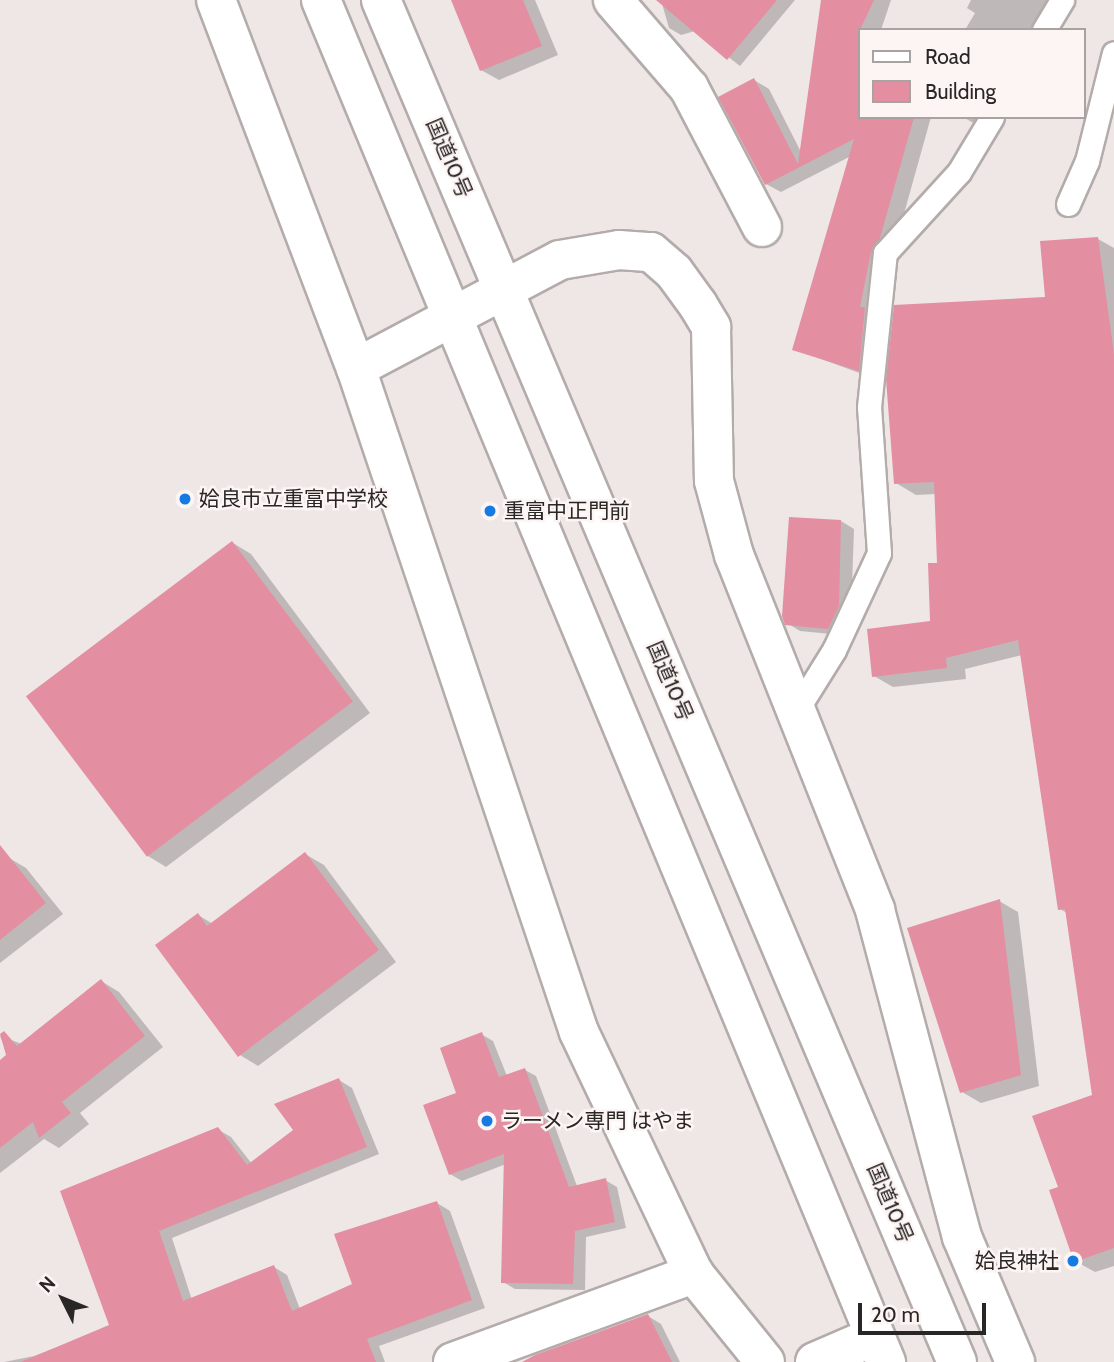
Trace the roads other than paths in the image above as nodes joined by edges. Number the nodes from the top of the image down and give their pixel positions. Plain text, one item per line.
1 (216, 0) edge
2 (321, 0) edge
3 (381, 0) edge
4 (613, 0) edge
5 (1062, 0) edge
6 (1045, 28) edge
7 (1114, 53) edge
8 (991, 119) edge
9 (1068, 204) dead end
10 (762, 226) dead end
11 (505, 289) junction
12 (455, 316) junction
13 (356, 368) junction
14 (796, 711) junction
15 (694, 1274) junction
16 (880, 1349) edge
17 (453, 1362) edge
18 (765, 1362) edge
19 (815, 1362) edge
20 (957, 1362) edge
21 (1015, 1362) edge

1 - 13 main road
2 - 12 main road
3 - 11 main road, 国道10号
4 - 10 main road
5 - 6 lane
7 - 9 lane
8 - 14 lane
11 - 12 main road
11 - 14 main road
11 - 20 main road, 国道10号
12 - 13 main road
12 - 16 main road
13 - 15 main road
14 - 21 main road
15 - 17 main road
15 - 18 main road
16 - 19 main road

